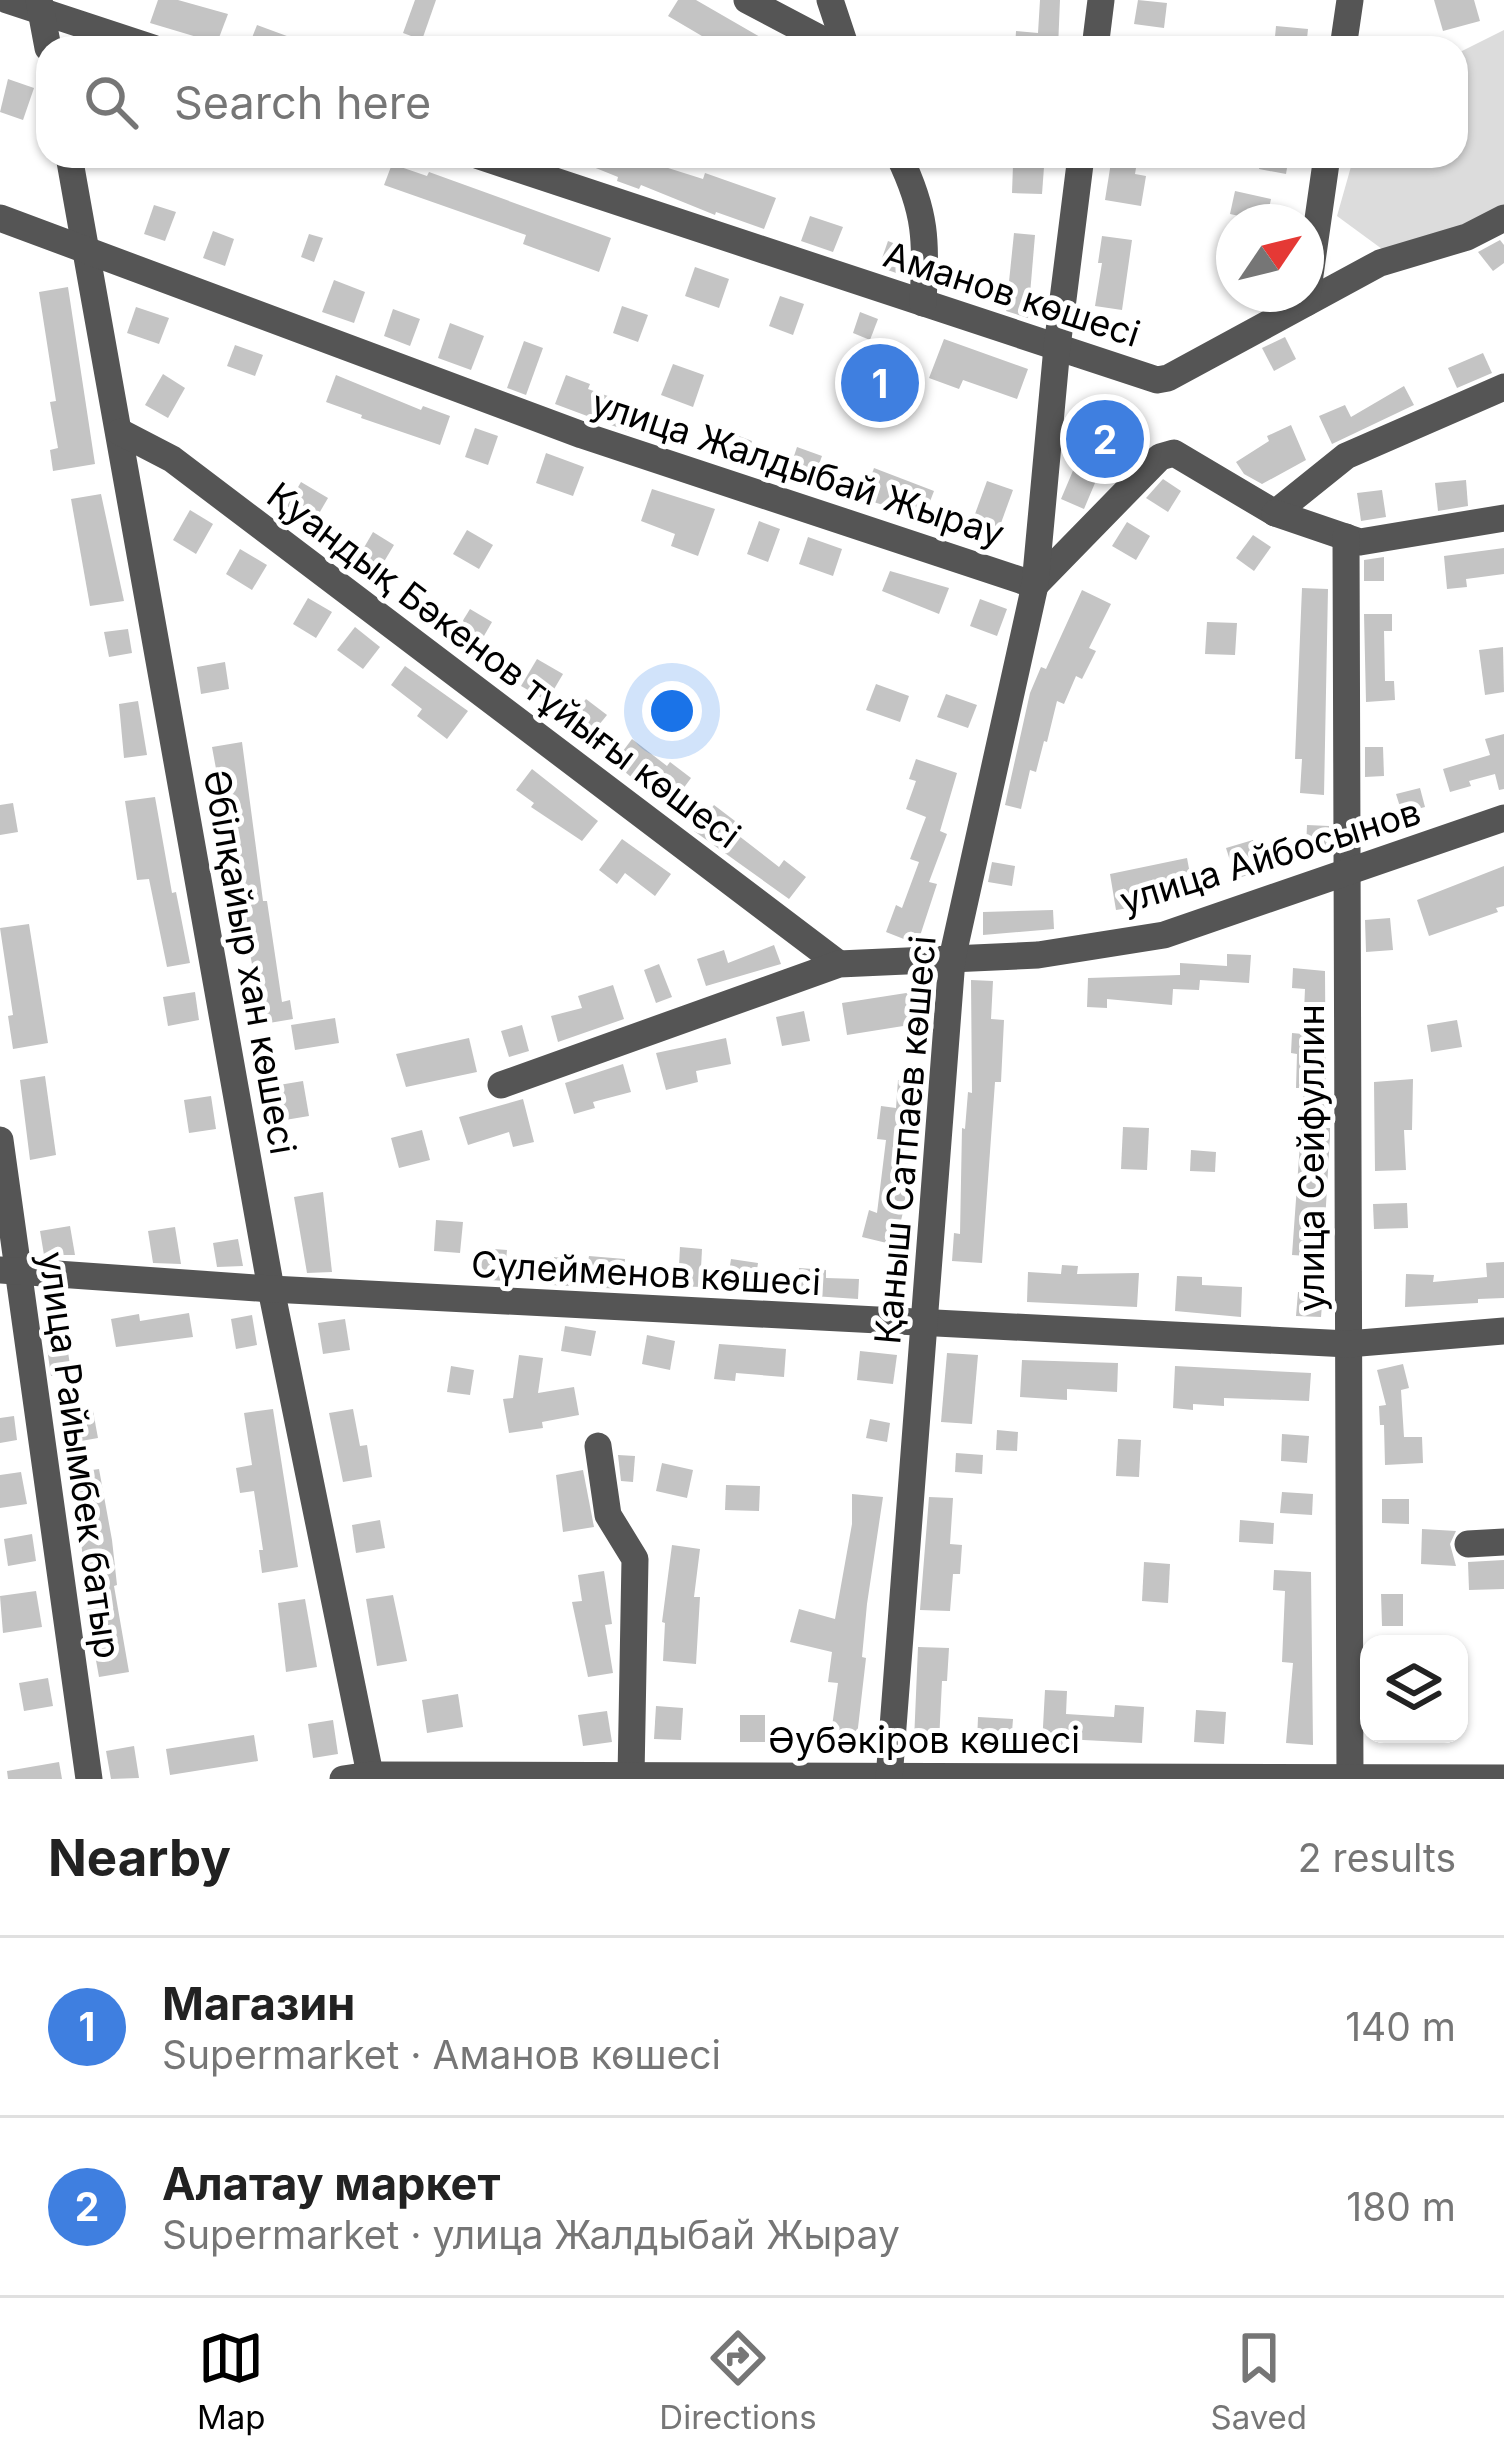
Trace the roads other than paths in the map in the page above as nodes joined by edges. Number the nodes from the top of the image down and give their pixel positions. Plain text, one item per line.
1 (7, 0) edge
2 (747, 0) edge
3 (830, 0) edge
4 (1101, 0) edge
5 (1350, 0) edge
6 (40, 6) edge
7 (46, 36) edge
8 (121, 36) edge
9 (818, 36) edge
10 (839, 36) edge
11 (1096, 36) edge
12 (1345, 36) edge
13 (70, 168) edge
14 (515, 168) edge
15 (905, 168) edge
16 (1079, 168) edge
17 (1325, 168) edge
18 (1320, 204) edge
19 (0, 218) edge
20 (1504, 218) edge
21 (86, 249) junction
22 (1324, 293) edge
23 (923, 303) junction
24 (1290, 312) edge
25 (1057, 347) junction
26 (1504, 387) edge
27 (120, 432) junction
28 (1275, 513) junction
29 (1504, 518) edge
30 (1346, 537) junction
31 (1035, 585) junction
32 (1504, 818) edge
33 (1347, 872) junction
34 (952, 959) junction
35 (839, 964) junction
36 (501, 1085) dead end
37 (0, 1140) edge
38 (9, 1271) edge
39 (271, 1289) junction
40 (925, 1324) junction
41 (1504, 1330) edge
42 (1348, 1344) junction
43 (598, 1445) dead end
44 (1504, 1542) edge
45 (1468, 1544) dead end
46 (631, 1776) edge
47 (890, 1777) edge
48 (361, 1778) edge
49 (1350, 1778) edge
50 (1504, 1778) edge
51 (89, 1779) edge

1 - 6 street
2 - 9 street
3 - 10 street
4 - 11 street
5 - 12 street
6 - 7 street
6 - 8 street
13 - 21 street, Әбілқайыр хан көшесі
14 - 23 street, Аманов көшесі
15 - 23 street
16 - 25 street, Қаныш Сатпаев көшесі
17 - 18 street
19 - 21 street, улица Жалдыбай Жырау
20 - 22 street, Аманов көшесі
21 - 27 street, Әбілқайыр хан көшесі
21 - 31 street, улица Жалдыбай Жырау
23 - 25 street, Аманов көшесі
24 - 25 street, Аманов көшесі
25 - 31 street, Қаныш Сатпаев көшесі
26 - 28 street
27 - 35 street, Қуандық Бәкенов тұйығы көшесі
27 - 39 street, Әбілқайыр хан көшесі
28 - 30 street, улица Жалдыбай Жырау
28 - 31 street, улица Жалдыбай Жырау
29 - 30 street
30 - 33 street, улица Сейфуллин
31 - 34 street, Қаныш Сатпаев көшесі
32 - 33 street, улица Айбосынов
33 - 34 street, улица Айбосынов
33 - 42 street, улица Сейфуллин
34 - 35 street, улица Айбосынов
34 - 40 street, Қаныш Сатпаев көшесі
35 - 36 street, улица Айбосынов
37 - 38 street, улица Райымбек батыр
38 - 39 street, Сүлейменов көшесі
38 - 51 street, улица Райымбек батыр
39 - 40 street, Сүлейменов көшесі
39 - 48 street, Әбілқайыр хан көшесі
40 - 42 street, Сүлейменов көшесі
40 - 47 street, Қаныш Сатпаев көшесі
41 - 42 street, Сүлейменов көшесі
42 - 49 street, улица Сейфуллин
43 - 46 street
44 - 45 street
46 - 47 street, Әубәкіров көшесі
46 - 48 street, Әубәкіров көшесі
47 - 49 street, Әубәкіров көшесі
49 - 50 street, Әубәкіров көшесі

